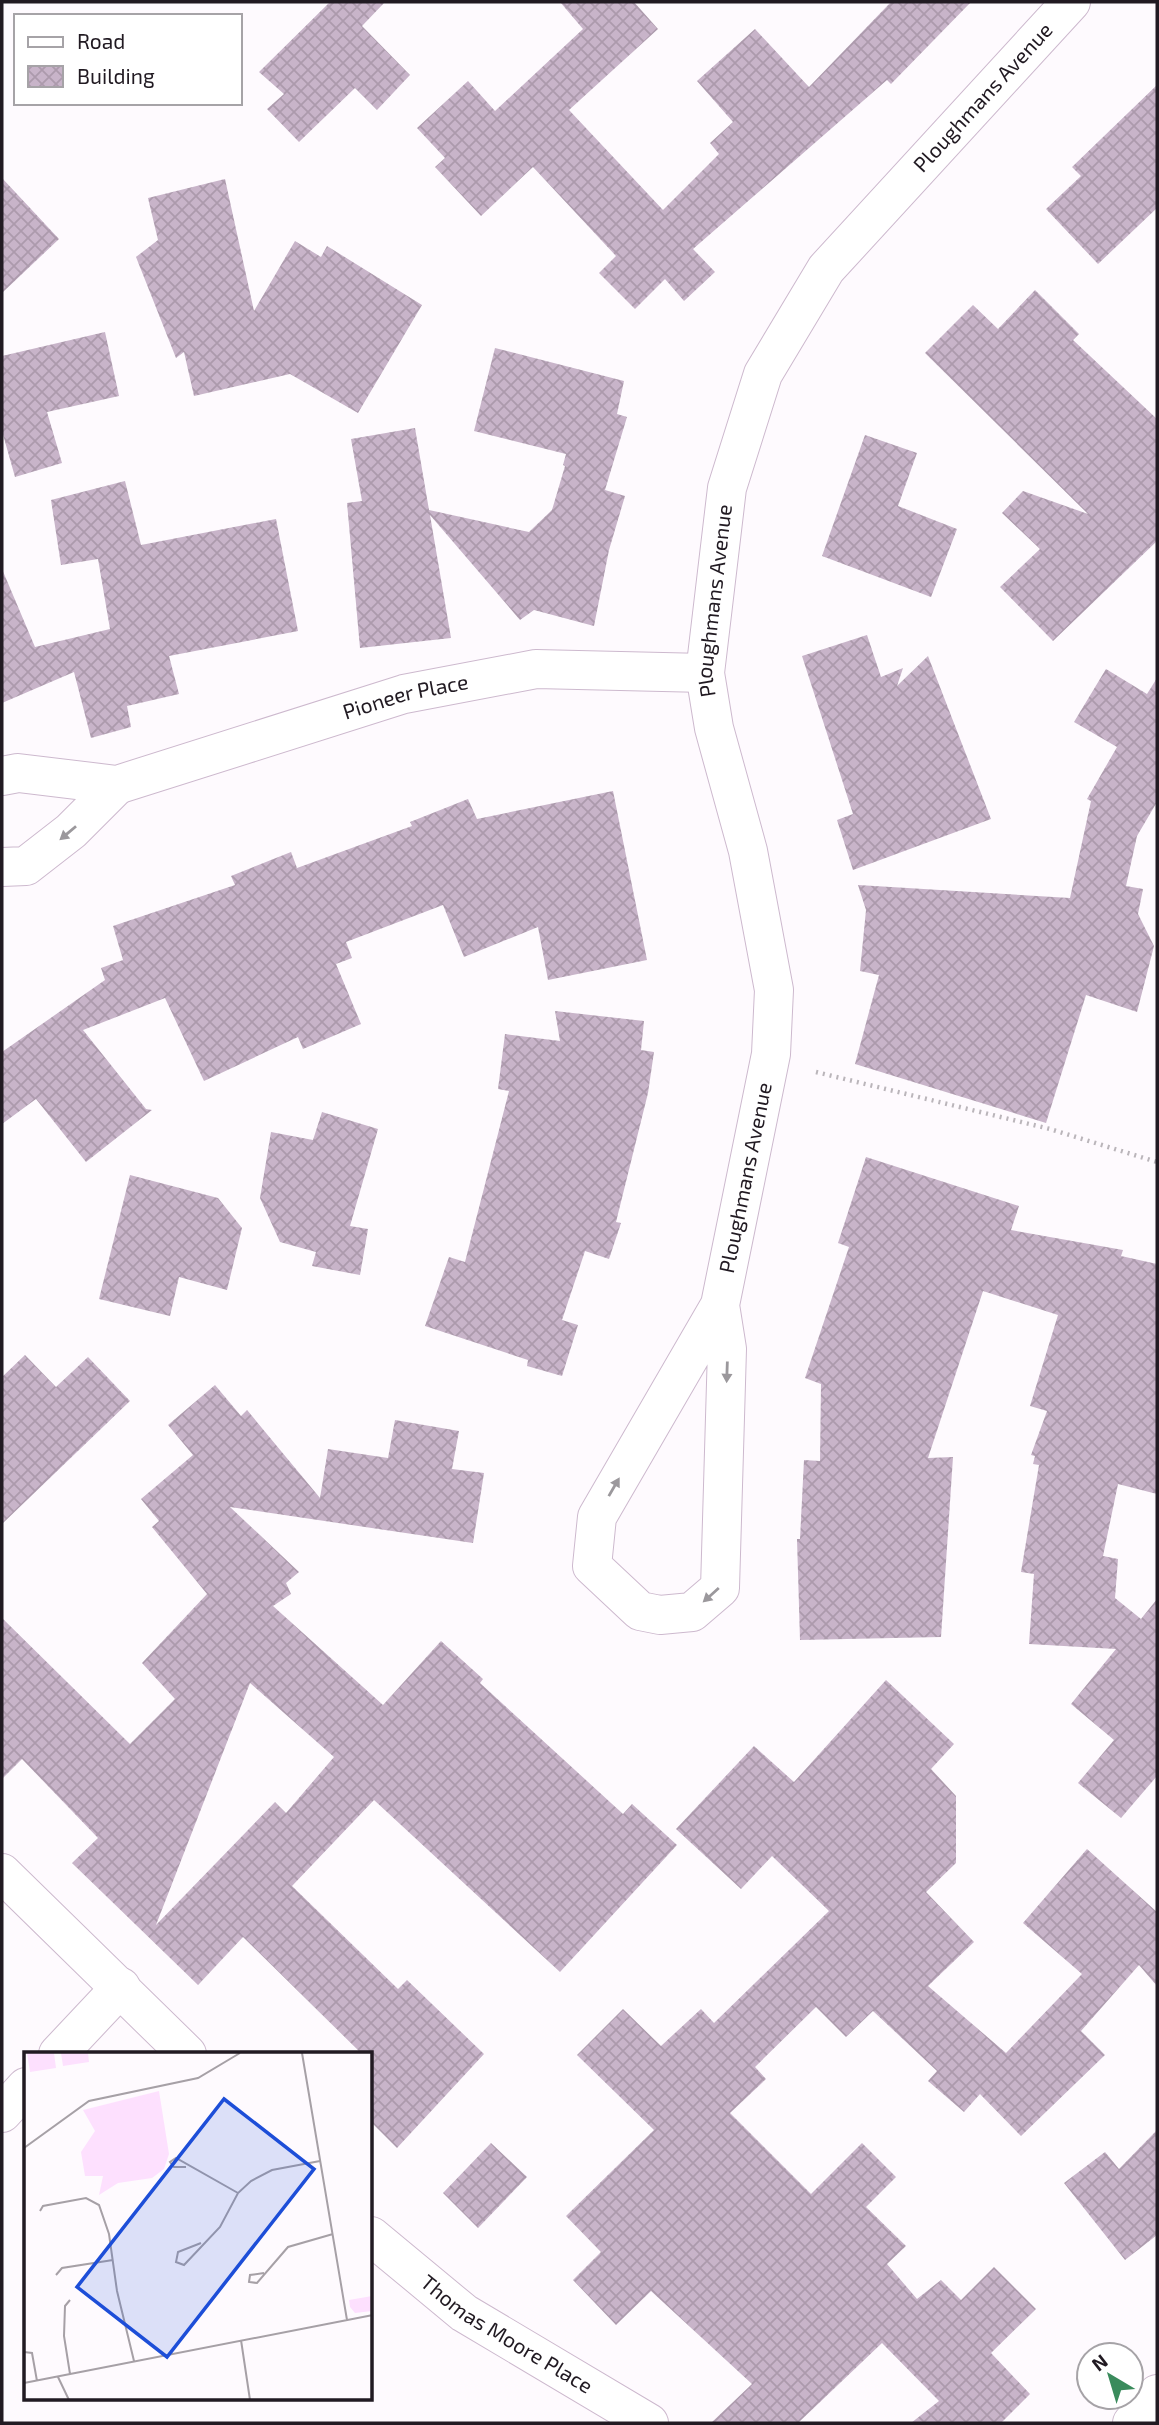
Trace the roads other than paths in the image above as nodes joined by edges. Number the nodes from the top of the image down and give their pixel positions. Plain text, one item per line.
1 (1072, 2) edge
2 (705, 673) junction
3 (2, 776) edge
4 (117, 785) junction
5 (2, 867) edge
6 (720, 1304) junction
7 (2, 1873) edge
8 (121, 1987) junction
9 (60, 2052) edge
10 (185, 2052) edge
11 (24, 2089) edge
12 (2, 2113) edge
13 (373, 2238) edge
14 (1157, 2394) edge
15 (649, 2423) edge
16 (1132, 2423) edge

1 - 2 street, Ploughmans Avenue
2 - 4 street, Pioneer Place
2 - 6 street, Ploughmans Avenue
3 - 4 street, Pioneer Place
4 -> 5 street, Pioneer Place
6 -> 6 street, Ploughmans Avenue
7 - 8 street
8 - 9 street
8 - 10 street
11 - 12 street
13 - 15 street, Thomas Moore Place
14 - 16 street

